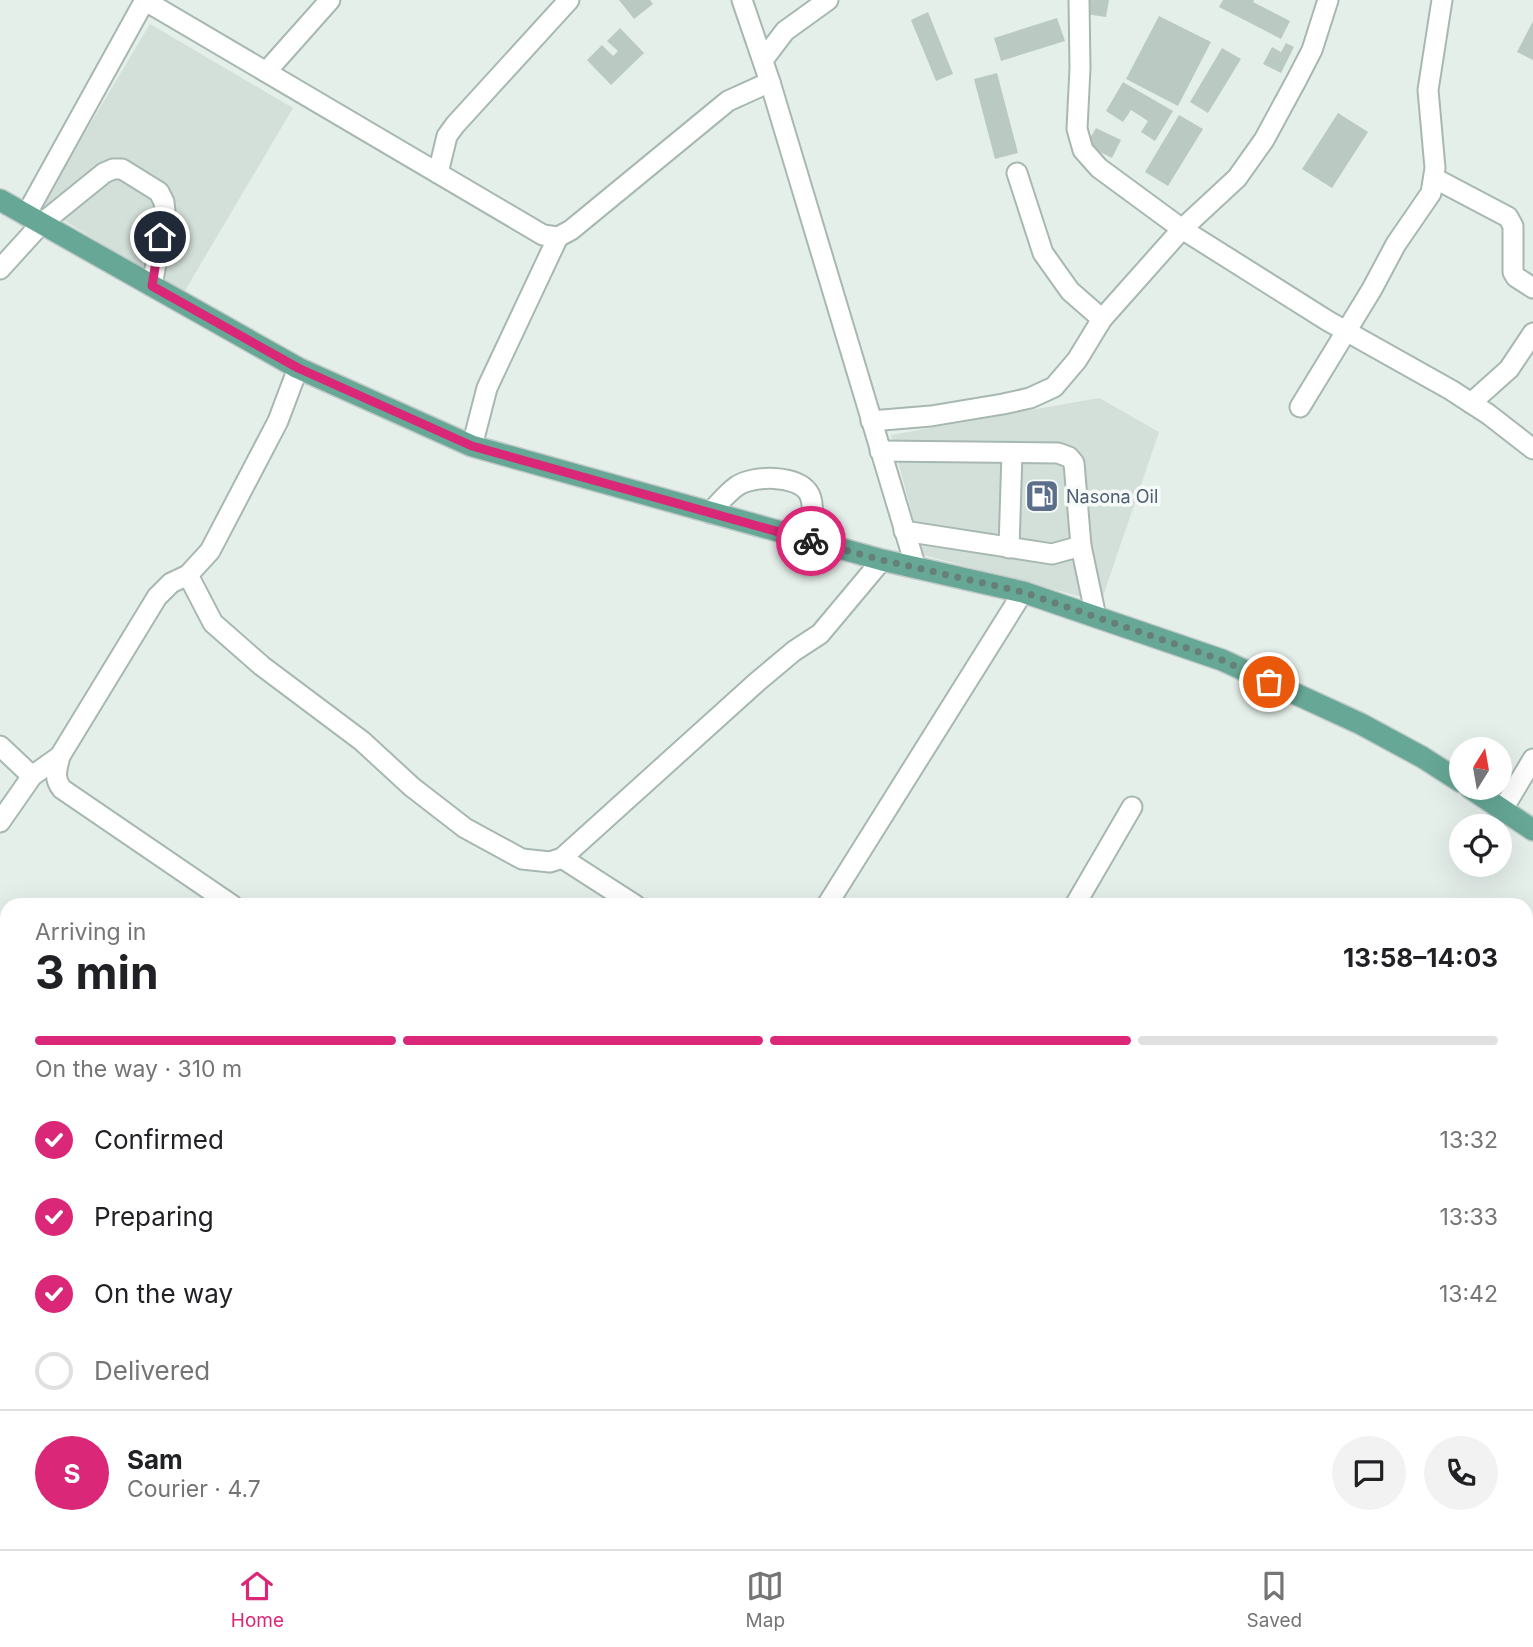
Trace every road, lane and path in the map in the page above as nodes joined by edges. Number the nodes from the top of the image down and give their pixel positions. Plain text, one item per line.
1 (145, 0) edge
2 (330, 0) edge
3 (569, 0) edge
4 (742, 0) edge
5 (828, 0) edge
6 (1079, 0) edge
7 (1328, 0) edge
8 (1442, 0) edge
9 (762, 60) junction
10 (266, 72) junction
11 (770, 82) junction
12 (438, 173) junction
13 (1017, 173) dead end
14 (1434, 178) junction
15 (0, 200) edge
16 (34, 219) junction
17 (1182, 229) junction
18 (558, 237) junction
19 (0, 269) edge
20 (152, 286) junction
21 (1533, 288) edge
22 (1102, 319) junction
23 (1346, 331) junction
24 (1533, 332) edge
25 (298, 368) junction
26 (1471, 403) junction
27 (1300, 407) dead end
28 (871, 421) junction
29 (472, 446) junction
30 (1533, 449) edge
31 (880, 451) junction
32 (1012, 453) junction
33 (709, 513) junction
34 (904, 531) junction
35 (811, 541) junction
36 (1081, 546) junction
37 (1009, 548) junction
38 (882, 560) junction
39 (916, 568) junction
40 (188, 575) junction
41 (1023, 592) junction
42 (1096, 617) junction
43 (0, 746) edge
44 (60, 756) junction
45 (1533, 759) edge
46 (1449, 774) edge
47 (32, 776) junction
48 (1489, 800) edge
49 (1132, 807) dead end
50 (1503, 809) junction
51 (0, 822) edge
52 (1533, 830) edge
53 (562, 858) junction
54 (222, 898) edge
55 (624, 898) edge
56 (831, 898) edge
57 (1079, 898) edge

1 - 10 street
1 - 16 street
2 - 10 street
3 - 12 street
4 - 9 street
5 - 9 street
6 - 17 street
7 - 17 street
8 - 14 street
9 - 11 street
10 - 12 street
11 - 18 street
11 - 28 street
12 - 18 street
13 - 22 street
14 - 21 street
14 - 23 street
15 - 16 main road
16 - 19 street
16 - 20 main road
16 - 20 street
17 - 22 street
17 - 23 street
18 - 29 street
20 - 25 main road
22 - 28 street
23 - 26 street
23 - 27 street
24 - 26 street
25 - 29 main road
25 - 40 street
26 - 30 street
28 - 31 street
29 - 33 main road
31 - 32 street
31 - 34 street
32 - 36 street
32 - 37 street
33 - 35 main road
33 - 35 street
34 - 37 street
34 - 39 street
35 - 38 main road
36 - 37 street
36 - 42 street
38 - 39 main road
38 - 53 street
39 - 41 main road
40 - 44 street
40 - 53 street
41 - 42 main road
41 - 56 street
42 - 46 main road
43 - 47 street
44 - 47 street
44 - 54 street
45 - 50 street
47 - 51 street
48 - 50 main road
49 - 57 street
50 - 52 main road
53 - 55 street

